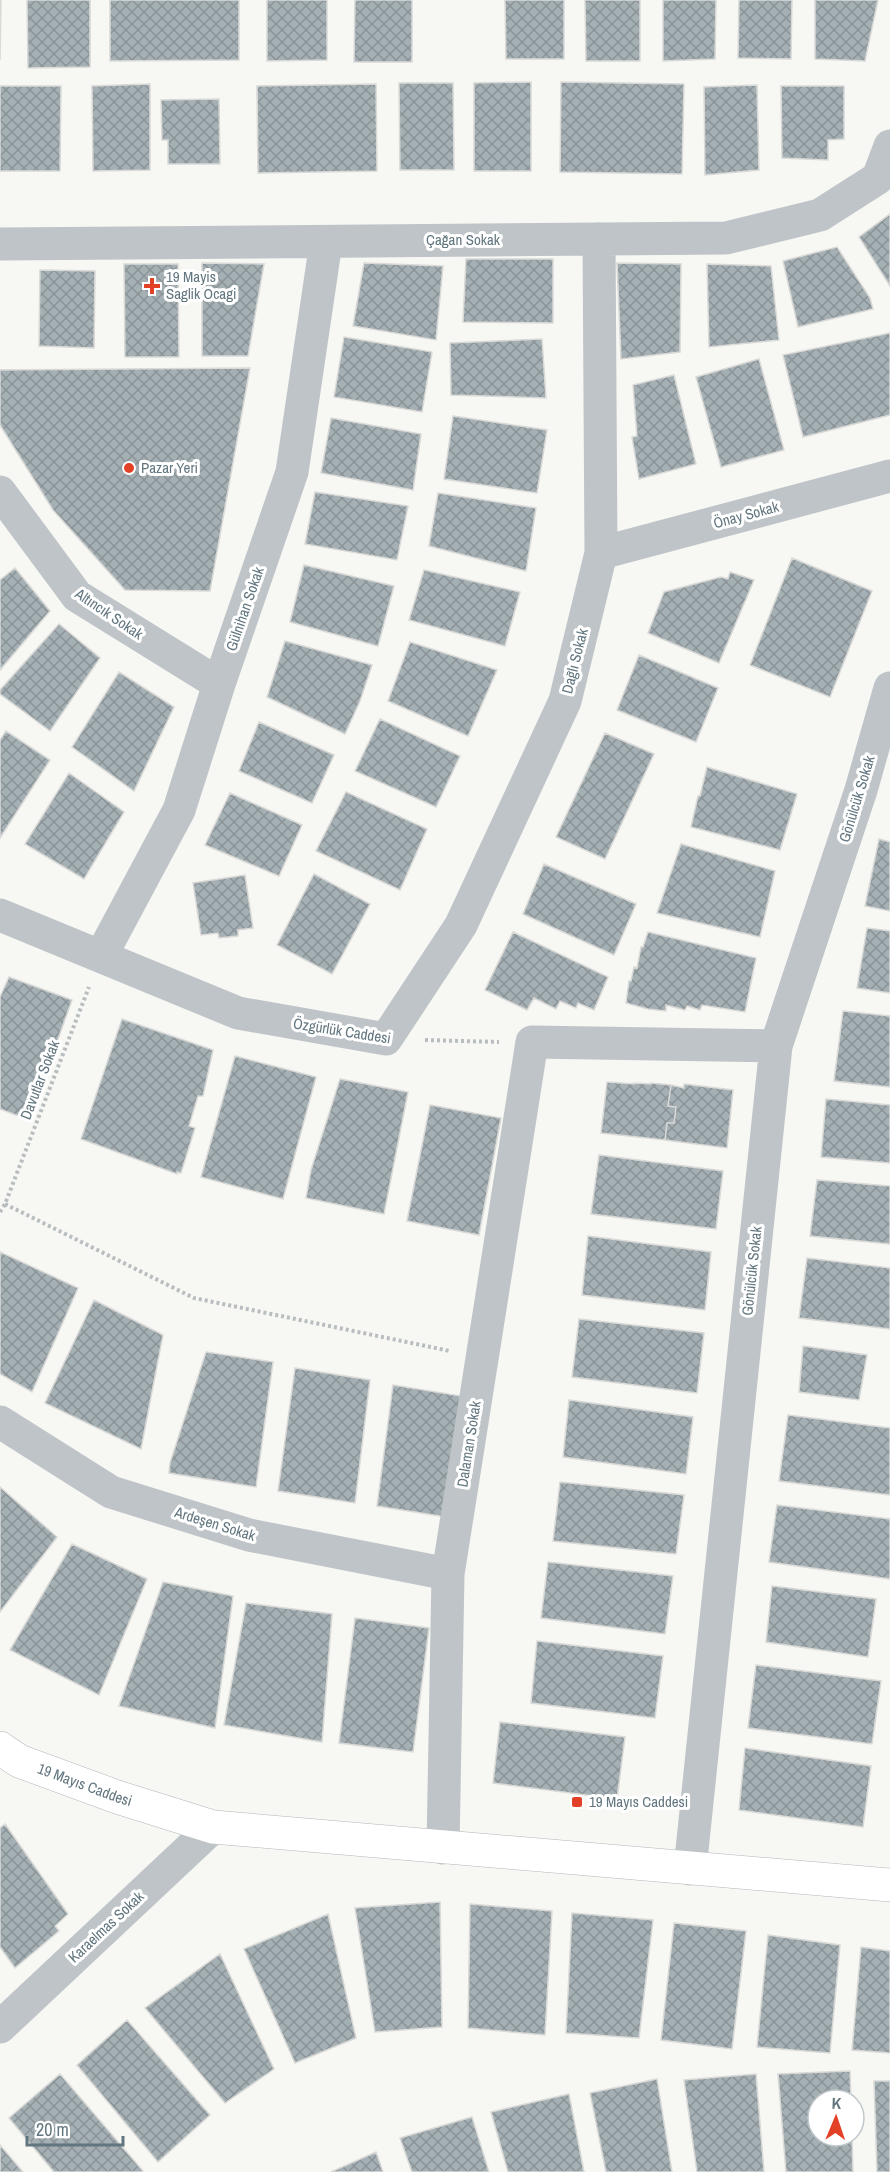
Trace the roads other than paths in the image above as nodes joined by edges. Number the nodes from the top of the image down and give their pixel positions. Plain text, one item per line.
1 (890, 146) edge
2 (599, 239) junction
3 (326, 242) junction
4 (0, 244) edge
5 (890, 476) edge
6 (0, 492) edge
7 (601, 554) junction
8 (219, 684) junction
9 (890, 688) edge
10 (0, 915) edge
11 (101, 956) junction
12 (386, 1039) joint
13 (776, 1046) junction
14 (0, 1422) edge
15 (448, 1574) junction
16 (0, 1748) edge
17 (213, 1827) junction
18 (443, 1848) junction
19 (690, 1869) junction
20 (890, 1885) edge
21 (0, 2027) edge

1 - 2 street, Çağan Sokak
2 - 3 street, Çağan Sokak
2 - 7 street, Dağlı Sokak
3 - 4 street, Çağan Sokak
3 - 8 street, Gülnihan Sokak
5 - 7 street, Önay Sokak
6 - 8 street, Altıncık Sokak
7 - 12 street, Dağlı Sokak
8 - 11 street, Gülnihan Sokak
9 - 13 street, Gönülcük Sokak
10 - 11 street, Özgürlük Caddesi
11 - 12 street, Özgürlük Caddesi
13 - 15 street, Dalaman Sokak
13 - 19 street, Gönülcük Sokak
14 - 15 street, Ardeşen Sokak
15 - 18 street, Dalaman Sokak
16 - 17 main road, 19 Mayıs Caddesi
17 - 18 main road, 19 Mayıs Caddesi
17 - 21 street, Karaelmas Sokak
18 - 19 main road, 19 Mayıs Caddesi
19 - 20 main road, 19 Mayıs Caddesi

